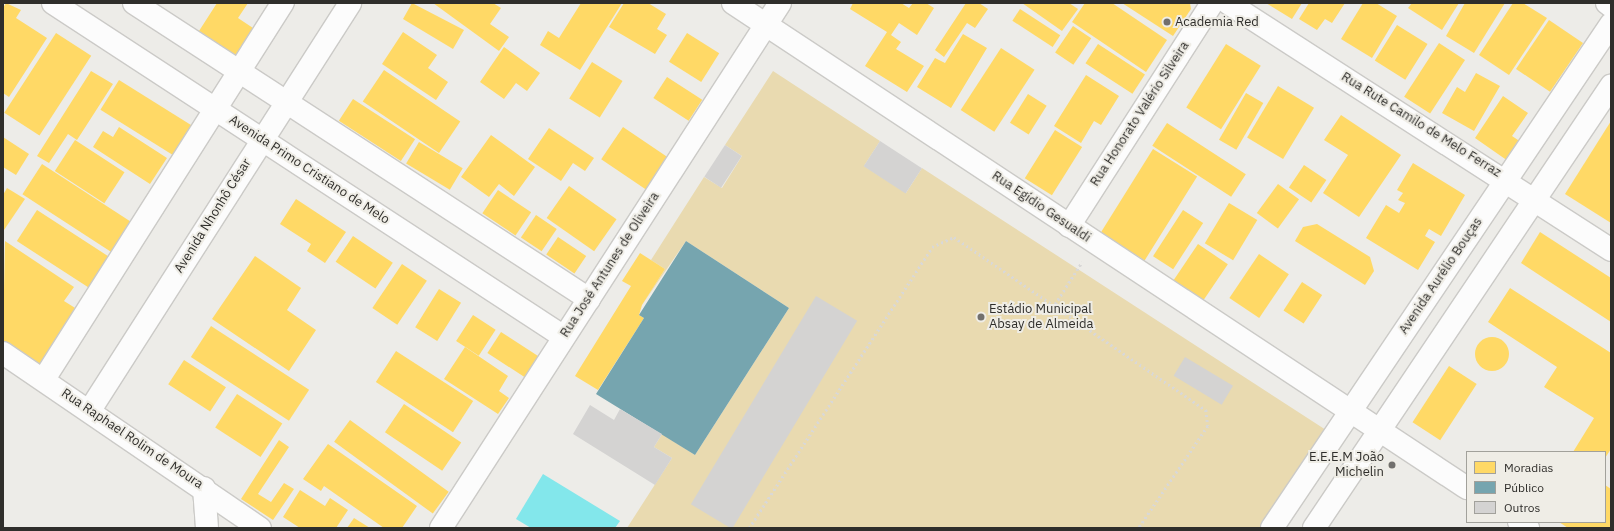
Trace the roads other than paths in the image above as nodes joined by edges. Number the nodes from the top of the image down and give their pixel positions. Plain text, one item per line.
1 (53, 3) edge
2 (134, 3) edge
3 (283, 3) edge
4 (350, 3) edge
5 (733, 3) edge
6 (780, 3) edge
7 (1212, 3) edge
8 (1228, 3) edge
9 (1607, 3) edge
10 (1611, 6) edge
11 (766, 24) junction
12 (1611, 24) edge
13 (239, 72) junction
14 (1611, 86) edge
15 (1560, 98) junction
16 (286, 103) junction
17 (216, 109) junction
18 (1590, 118) junction
19 (262, 138) junction
20 (1506, 179) junction
21 (1536, 199) junction
22 (1069, 226) junction
23 (1611, 250) edge
24 (589, 299) junction
25 (564, 337) junction
26 (3, 353) edge
27 (44, 379) junction
28 (90, 410) junction
29 (1349, 411) junction
30 (1379, 431) junction
31 (1466, 487) edge
32 (204, 488) junction
33 (207, 528) edge
34 (260, 528) edge
35 (441, 528) edge
36 (1272, 528) edge
37 (1314, 528) edge

1 - 17 street, Avenida Primo Cristiano de Melo
2 - 13 street
3 - 13 street
4 - 16 street, Avenida Nhonhô César
5 - 11 street, Rua Egídio Gesualdi
6 - 11 street, Rua José Antunes de Oliveira
7 - 22 street, Rua Honorato Valério Silveira
8 - 20 street, Rua Rute Camilo de Melo Ferraz
9 - 10 street
11 - 22 street, Rua Egídio Gesualdi
11 - 24 street, Rua José Antunes de Oliveira
12 - 15 street, Avenida Aurélio Bouças
13 - 16 street
13 - 17 street
14 - 18 street
15 - 18 street
15 - 20 street, Avenida Aurélio Bouças
16 - 19 street, Avenida Nhonhô César
16 - 24 street
17 - 19 street, Avenida Primo Cristiano de Melo
17 - 27 street
18 - 21 street
19 - 25 street, Avenida Primo Cristiano de Melo
19 - 28 street, Avenida Nhonhô César
20 - 21 street, Rua Rute Camilo de Melo Ferraz
20 - 29 street, Avenida Aurélio Bouças
21 - 23 street, Rua Rute Camilo de Melo Ferraz
21 - 30 street
22 - 29 street, Rua Egídio Gesualdi
24 - 25 street, Rua José Antunes de Oliveira
25 - 35 street, Rua José Antunes de Oliveira
26 - 27 street, Rua Raphael Rolim de Moura
27 - 28 street, Rua Raphael Rolim de Moura
28 - 32 street, Rua Raphael Rolim de Moura
29 - 30 street, Rua Egídio Gesualdi
29 - 36 street, Avenida Aurélio Bouças
30 - 31 street, Rua Egídio Gesualdi
30 - 37 street
32 - 33 street
32 - 34 street, Rua Raphael Rolim de Moura

